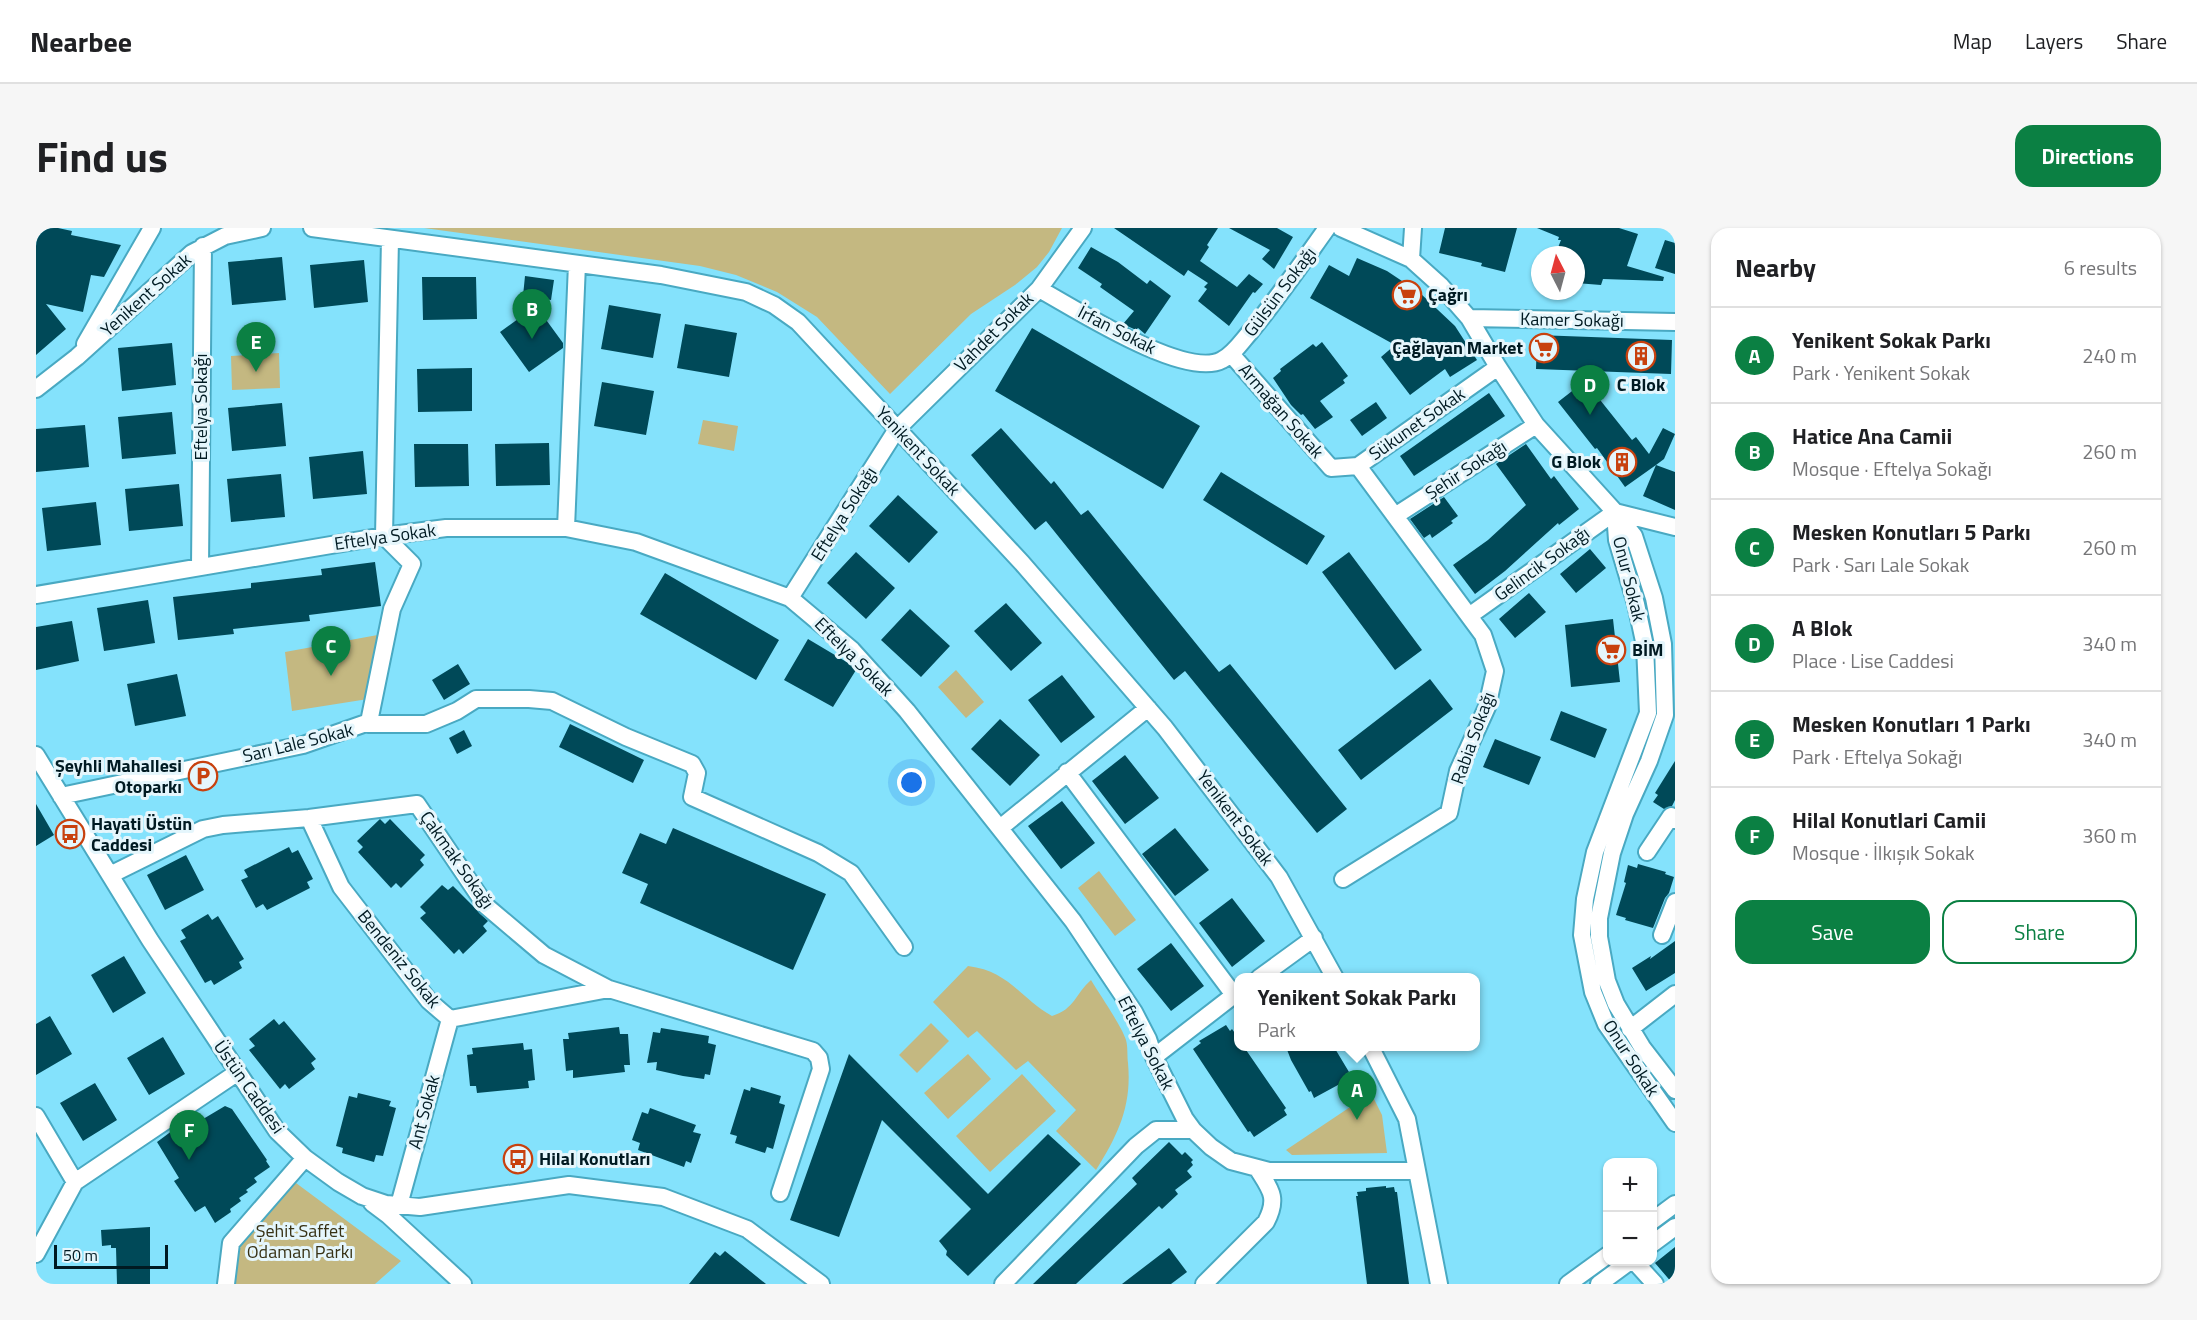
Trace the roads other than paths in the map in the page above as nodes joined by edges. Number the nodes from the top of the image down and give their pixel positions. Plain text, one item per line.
1 (152, 228) edge
2 (262, 228) edge
3 (312, 228) edge
4 (1083, 228) edge
5 (1328, 228) edge
6 (1341, 228) edge
7 (1413, 228) edge
8 (1371, 235) edge
9 (390, 238) junction
10 (203, 246) junction
11 (1411, 259) junction
12 (577, 264) junction
13 (1039, 288) junction
14 (1470, 318) junction
15 (1675, 322) edge
16 (1231, 354) junction
17 (77, 357) junction
18 (1498, 367) junction
19 (38, 386) edge
20 (1536, 425) junction
21 (897, 429) junction
22 (1358, 466) junction
23 (1331, 468) joint
24 (1615, 512) junction
25 (1395, 516) junction
26 (1675, 527) edge
27 (566, 528) junction
28 (384, 536) junction
29 (200, 567) junction
30 (36, 595) edge
31 (790, 598) junction
32 (1469, 616) junction
33 (1148, 708) junction
34 (368, 724) junction
35 (1668, 729) edge
36 (36, 755) edge
37 (1067, 772) junction
38 (42, 778) edge
39 (61, 796) junction
40 (309, 818) junction
41 (1675, 820) edge
42 (1000, 828) junction
43 (1647, 852) dead end
44 (110, 875) junction
45 (1343, 879) dead end
46 (1675, 902) edge
47 (1662, 935) dead end
48 (1314, 939) junction
49 (904, 947) dead end
50 (1266, 973) edge
51 (1332, 973) edge
52 (609, 989) junction
53 (1234, 989) edge
54 (1675, 994) edge
55 (1234, 995) edge
56 (450, 1018) junction
57 (1630, 1029) junction
58 (1372, 1051) edge
59 (1154, 1057) junction
60 (238, 1072) junction
61 (1675, 1090) edge
62 (36, 1116) edge
63 (1675, 1123) edge
64 (1193, 1130) junction
65 (305, 1158) junction
66 (1257, 1168) junction
67 (1417, 1171) junction
68 (75, 1182) junction
69 (780, 1193) dead end
70 (362, 1196) junction
71 (1675, 1204) edge
72 (399, 1205) junction
73 (1657, 1218) edge
74 (1675, 1227) edge
75 (1657, 1241) edge
76 (36, 1254) edge
77 (1603, 1259) edge
78 (1624, 1266) edge
79 (1639, 1266) edge
80 (226, 1284) edge
81 (463, 1284) edge
82 (821, 1284) edge
83 (1003, 1284) edge
84 (1204, 1284) edge
85 (1439, 1284) edge
86 (1568, 1284) edge
87 (1599, 1284) edge
88 (1655, 1284) edge

1 - 17 street
2 - 10 street, Yenikent Sokak
3 - 9 street, Yenikent Sokak
4 - 13 street, Vahdet Sokak
5 - 16 street, Gülsün Sokağı
6 - 8 street
7 - 11 street
8 - 11 street
9 - 12 street, Yenikent Sokak
9 - 28 street
10 - 17 street, Yenikent Sokak
10 - 29 street, Eftelya Sokağı
11 - 14 street
12 - 21 street, Yenikent Sokak
12 - 27 street
13 - 16 street, İrfan Sokak
13 - 21 street, Vahdet Sokak
14 - 15 street, Kamer Sokağı
14 - 18 street
16 - 23 street, Armağan Sokak
17 - 19 street, Yenikent Sokak
18 - 20 street
18 - 22 street, Sükunet Sokak
20 - 24 street
20 - 25 street, Şehir Sokağı
21 - 31 street, Eftelya Sokağı
21 - 33 street, Yenikent Sokak
22 - 23 street, Sükunet Sokak
22 - 25 street, Rabia Sokağı
24 - 26 street
24 - 32 street, Gelincik Sokağı
24 - 35 street, Onur Sokak
24 - 63 street, Onur Sokak
25 - 32 street, Rabia Sokağı
27 - 28 street, Eftelya Sokak
27 - 31 street, Eftelya Sokak
28 - 29 street, Eftelya Sokak
28 - 34 street, Sarı Lale Sokak
29 - 30 street, Eftelya Sokak
31 - 42 street, Eftelya Sokak
32 - 45 street, Rabia Sokağı
33 - 37 street
33 - 48 street, Yenikent Sokak
34 - 39 street, Sarı Lale Sokak
34 - 49 street
35 - 57 street, Onur Sokak
36 - 38 street, Üstün Caddesi
37 - 42 street
37 - 53 street
38 - 39 street, Üstün Caddesi
39 - 44 street, Üstün Caddesi
40 - 44 street, Çakmak Sokağı
40 - 52 street, Çakmak Sokağı
40 - 56 street, Bendeniz Sokak
41 - 43 street
42 - 59 street, Eftelya Sokak
44 - 60 street, Üstün Caddesi
46 - 47 street
48 - 50 street
48 - 51 street, Yenikent Sokak
52 - 56 street, Bendeniz Sokak
52 - 69 street, Çakmak Sokağı
54 - 57 street
55 - 59 street
56 - 72 street, Ant Sokak
57 - 61 street, Onur Sokak
58 - 67 street
59 - 64 street, Eftelya Sokak
60 - 65 street, Üstün Caddesi
60 - 68 street
62 - 68 street
64 - 66 street, Eftelya Sokak
64 - 83 street
65 - 70 street, Üstün Caddesi
65 - 80 street
66 - 67 street, Eftelya Sokak
66 - 84 street
67 - 85 street
68 - 76 street
70 - 72 street, Üstün Caddesi
70 - 81 street
71 - 73 street
72 - 82 street, Üstün Caddesi
74 - 75 street
77 - 86 street
78 - 87 street
79 - 88 street

